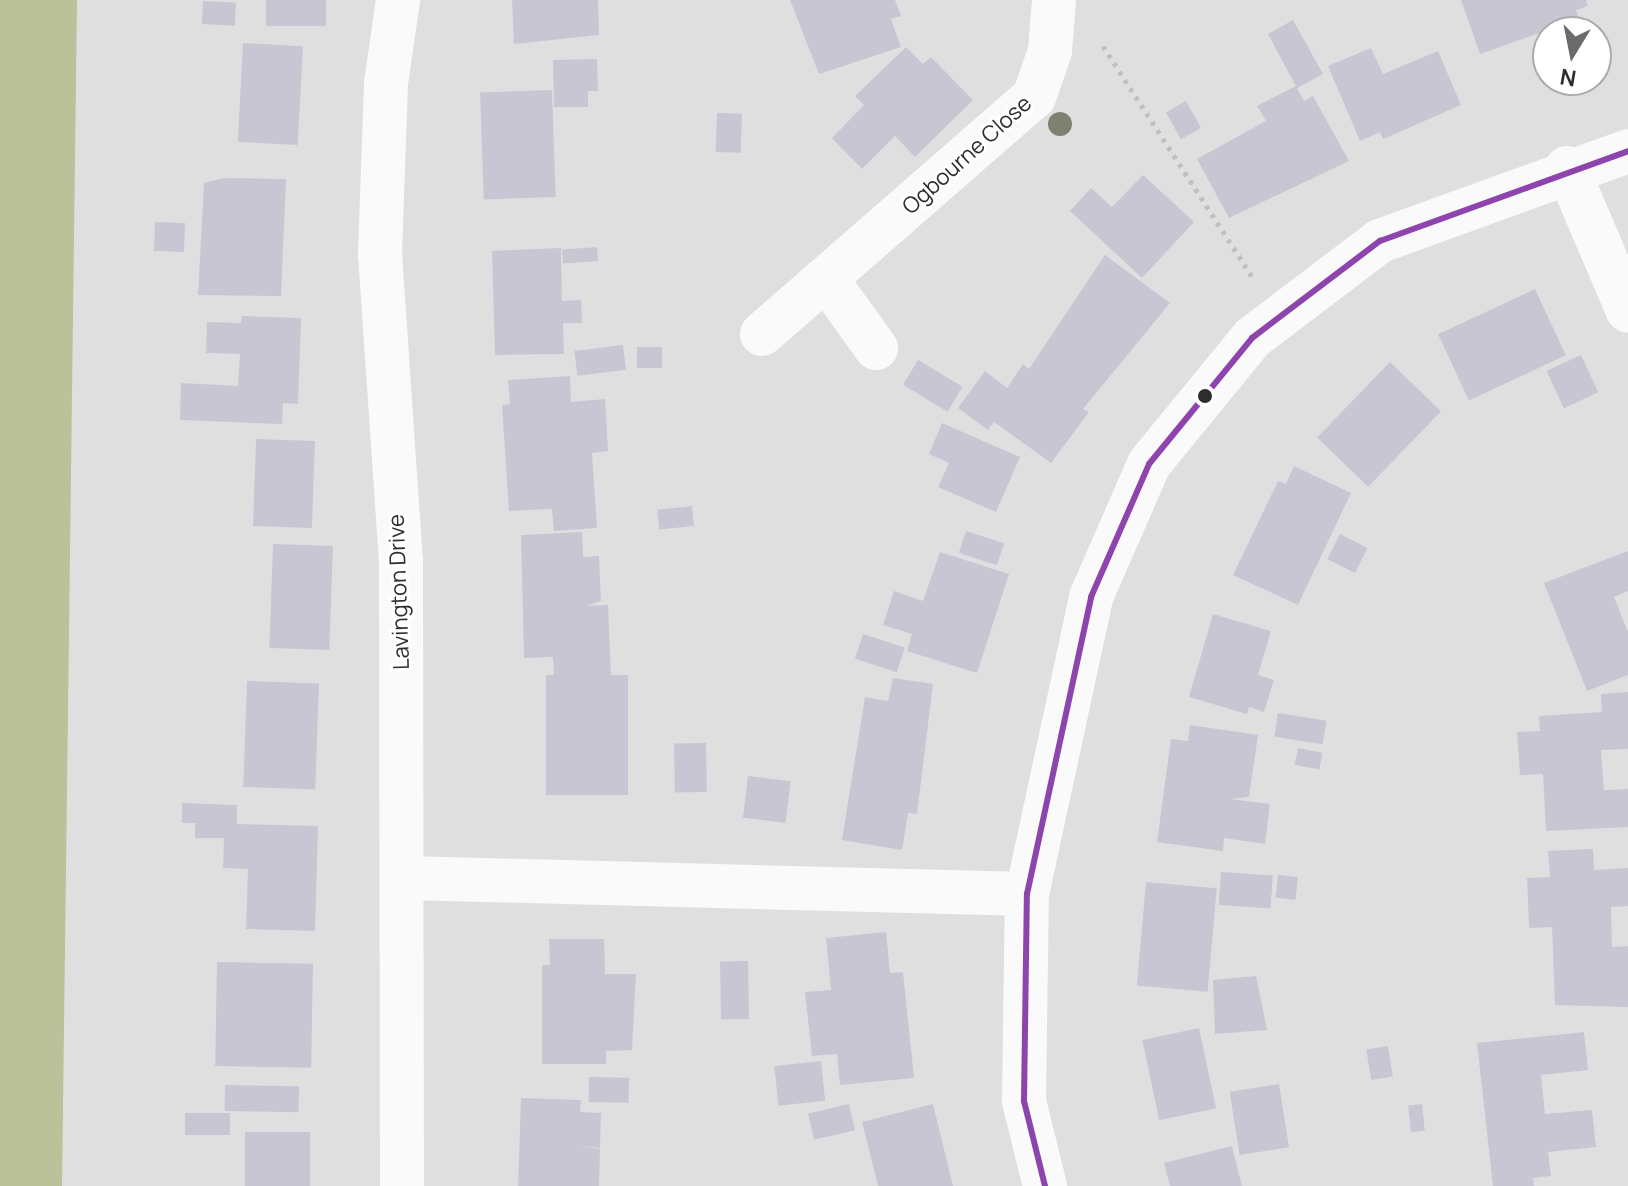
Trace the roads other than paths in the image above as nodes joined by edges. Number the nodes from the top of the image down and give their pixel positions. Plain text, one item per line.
1 (398, 0) edge
2 (1054, 0) edge
3 (1628, 151) edge
4 (1567, 168) junction
5 (827, 280) junction
6 (1628, 311) edge
7 (762, 334) dead end
8 (876, 348) dead end
9 (407, 878) junction
10 (1027, 894) junction
11 (402, 1186) edge
12 (1045, 1186) edge

1 - 9 street, Lavington Drive
2 - 5 street, Ogbourne Close
3 - 4 street
4 - 6 street
4 - 10 street
5 - 7 street, Ogbourne Close
5 - 8 street
9 - 10 street
9 - 11 street, Lavington Drive
10 - 12 street

